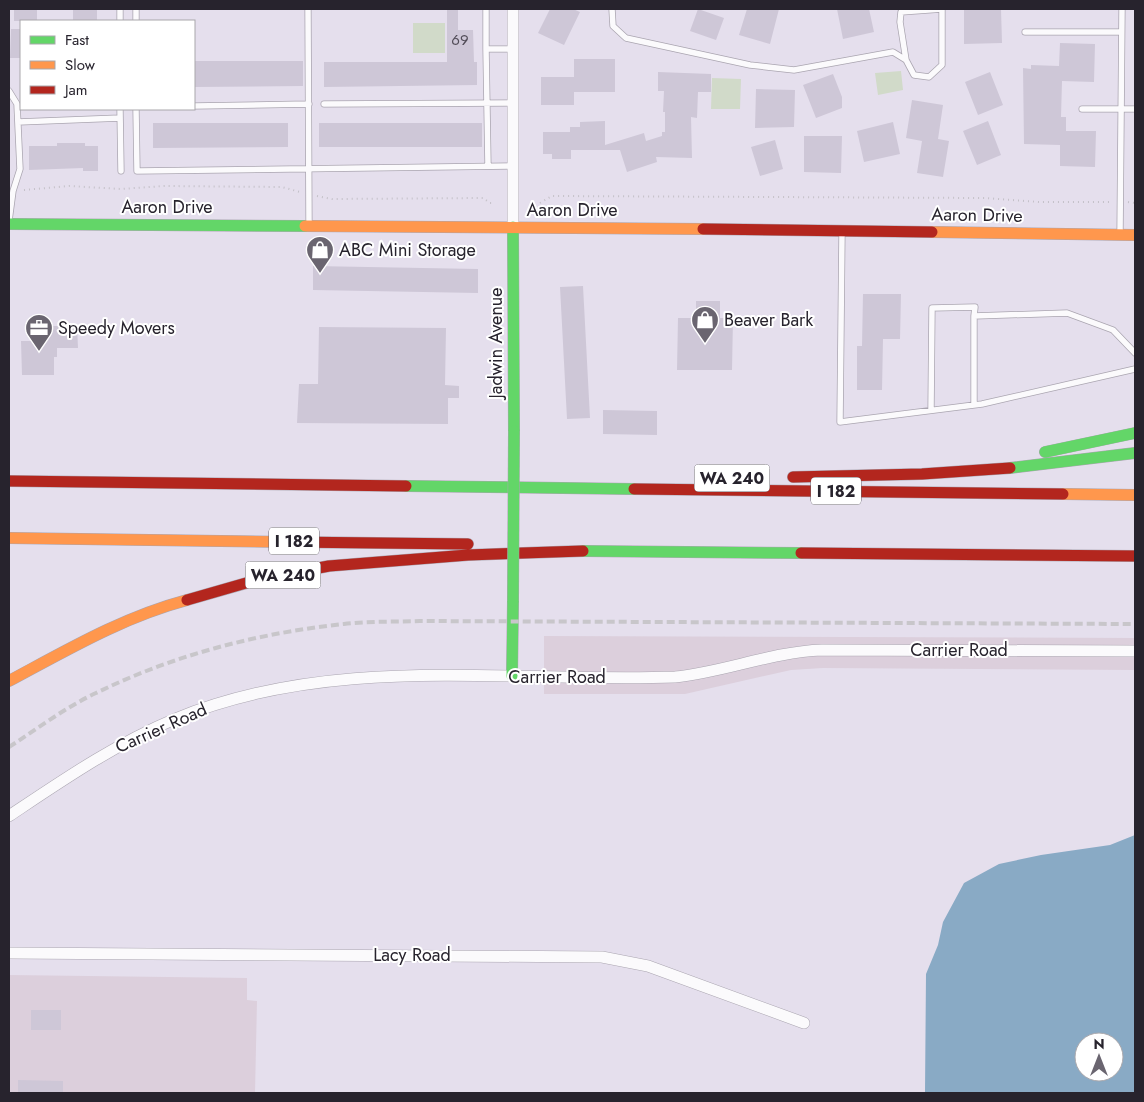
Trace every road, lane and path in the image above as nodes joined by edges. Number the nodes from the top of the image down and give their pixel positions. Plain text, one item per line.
1 (308, 9) edge
2 (486, 9) edge
3 (513, 9) edge
4 (612, 9) edge
5 (942, 9) edge
6 (1122, 9) edge
7 (1025, 32) dead end
8 (1120, 32) junction
9 (486, 49) junction
10 (513, 49) junction
11 (906, 60) junction
12 (9, 91) edge
13 (487, 103) junction
14 (513, 103) junction
15 (309, 104) junction
16 (324, 104) dead end
17 (195, 106) edge
18 (1082, 109) dead end
19 (1121, 109) junction
20 (1135, 109) edge
21 (120, 110) edge
22 (136, 110) edge
23 (120, 118) junction
24 (18, 122) junction
25 (488, 166) junction
26 (513, 166) junction
27 (309, 169) junction
28 (121, 171) dead end
29 (13, 191) junction
30 (309, 194) junction
31 (540, 202) dead end
32 (1120, 202) junction
33 (1135, 202) edge
34 (495, 203) dead end
35 (9, 224) edge
36 (309, 226) junction
37 (513, 227) junction
38 (842, 230) junction
39 (1120, 235) junction
40 (1135, 235) edge
41 (974, 316) junction
42 (1135, 353) edge
43 (1135, 369) edge
44 (974, 405) junction
45 (931, 410) junction
46 (1135, 433) edge
47 (1135, 453) edge
48 (928, 473) junction
49 (777, 477) dead end
50 (728, 478) dead end
51 (9, 481) edge
52 (536, 488) junction
53 (1135, 495) edge
54 (9, 538) edge
55 (578, 551) junction
56 (1135, 556) edge
57 (1135, 651) edge
58 (512, 676) junction
59 (9, 681) edge
60 (9, 816) edge
61 (9, 953) edge
62 (804, 1023) dead end

1 - 15 lane
2 - 9 lane
3 - 10 street, Jadwin Avenue
4 - 11 lane
5 - 11 lane
5 - 11 lane
6 - 8 lane
7 - 8 lane
8 - 19 lane
9 - 10 lane
9 - 13 lane
10 - 14 street, Jadwin Avenue
12 - 24 lane
13 - 14 lane
13 - 16 lane
13 - 25 lane
14 - 26 street, Jadwin Avenue
15 - 17 lane
15 - 27 lane
18 - 19 lane
19 - 20 lane
19 - 32 lane
21 - 23 lane
22 - 27 lane
23 - 24 lane
23 - 28 lane
24 - 29 lane
25 - 26 lane
25 - 27 lane
26 - 37 street, Jadwin Avenue
27 - 30 lane
29 - 30 path
29 - 35 lane
30 - 34 path
30 - 36 lane
31 - 32 path
32 - 33 path
32 - 39 lane
35 - 36 main road, Aaron Drive
36 - 37 main road, Aaron Drive
37 - 38 main road, Aaron Drive
37 - 58 main road, Jadwin Avenue, bridge
38 - 39 main road, Aaron Drive
38 - 45 lane
39 - 40 main road, Aaron Drive
41 - 42 lane
41 - 44 lane
41 - 45 lane
43 - 44 lane
44 - 45 lane
46 - 48 main road
47 - 48 main road, WA 240
48 - 49 main road, WA 240
50 - 52 main road, WA 240
51 - 52 main road, I 182
52 - 53 main road, I 182
54 - 55 main road, I 182
55 - 56 main road, I 182
55 - 59 main road, WA 240
57 - 58 street, Carrier Road
58 - 60 street, Carrier Road
61 - 62 street, Lacy Road

